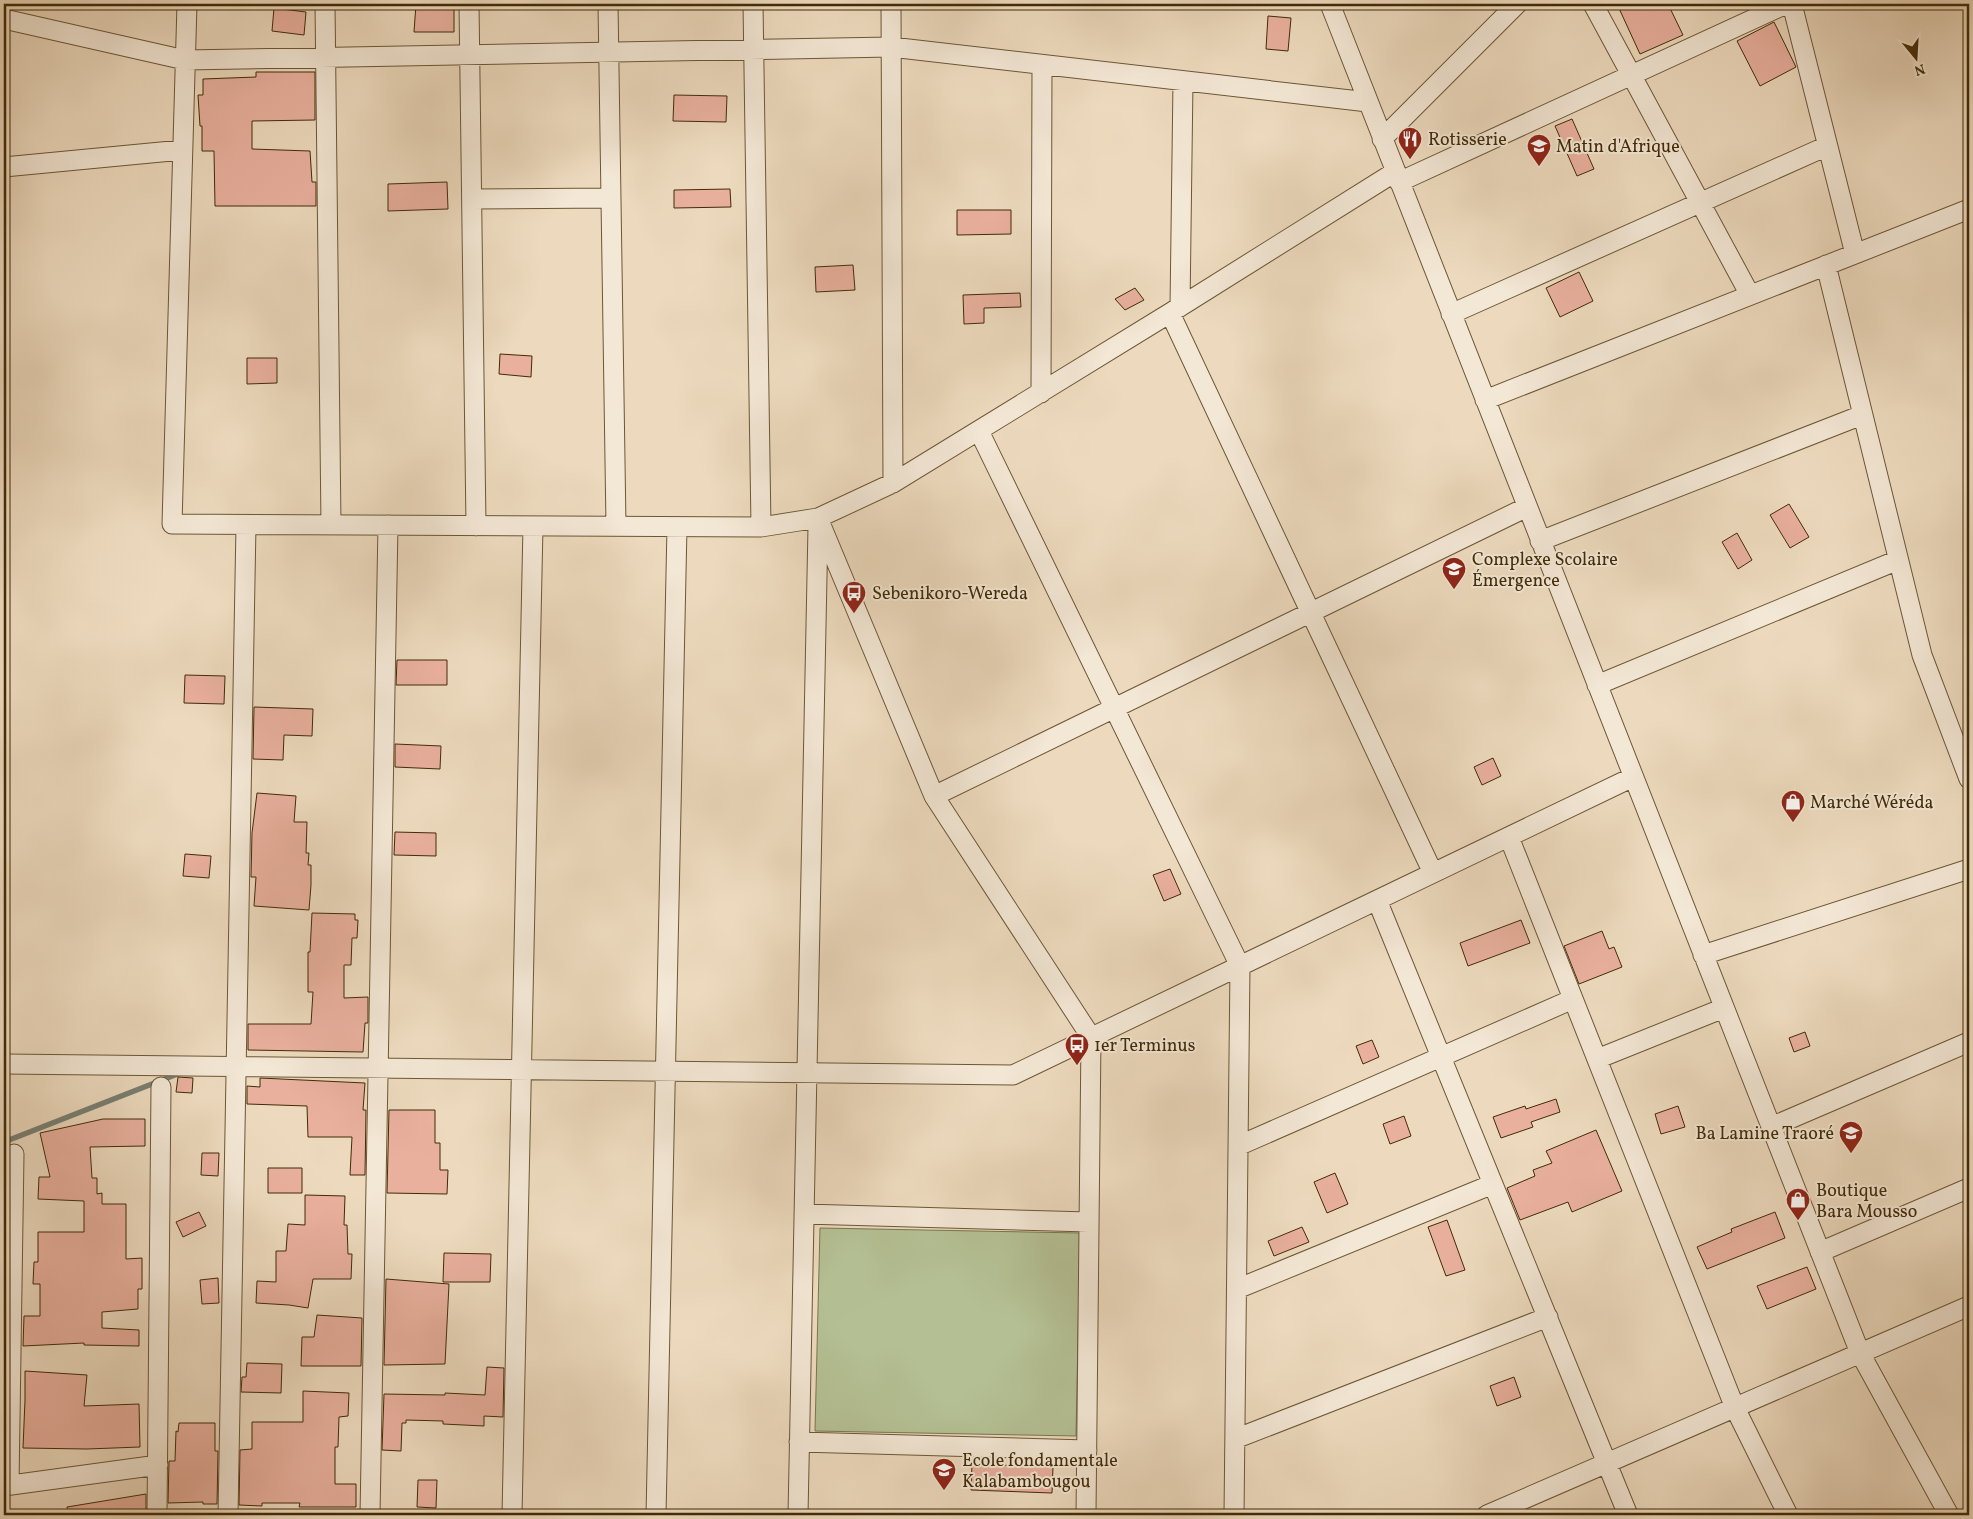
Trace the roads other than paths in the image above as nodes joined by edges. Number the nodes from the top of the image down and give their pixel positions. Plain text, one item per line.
1 (187, 4) edge
2 (325, 4) edge
3 (469, 4) edge
4 (608, 4) edge
5 (753, 4) edge
6 (891, 4) edge
7 (1330, 4) edge
8 (1517, 4) edge
9 (1593, 4) edge
10 (1786, 4) edge
11 (1792, 4) edge
12 (4, 19) edge
13 (891, 47) junction
14 (754, 50) junction
15 (609, 52) junction
16 (470, 55) junction
17 (326, 57) junction
18 (185, 60) junction
19 (1042, 65) junction
20 (1632, 76) junction
21 (1183, 81) junction
22 (1368, 102) junction
23 (1382, 139) junction
24 (1827, 146) junction
25 (182, 150) junction
26 (4, 167) edge
27 (1397, 177) junction
28 (611, 198) junction
29 (472, 199) junction
30 (1700, 204) junction
31 (1969, 209) edge
32 (1855, 254) junction
33 (1826, 265) junction
34 (1750, 295) junction
35 (1175, 310) junction
36 (1451, 314) junction
37 (1041, 393) junction
38 (1485, 400) junction
39 (1862, 415) junction
40 (979, 431) junction
41 (893, 483) junction
42 (1527, 507) junction
43 (818, 518) junction
44 (246, 525) junction
45 (332, 525) junction
46 (388, 525) junction
47 (476, 526) junction
48 (533, 526) junction
49 (616, 526) junction
50 (677, 527) junction
51 (761, 527) junction
52 (1540, 541) junction
53 (1898, 560) junction
54 (1310, 612) junction
55 (1597, 685) junction
56 (1114, 708) junction
57 (1633, 777) junction
58 (1969, 779) edge
59 (934, 796) junction
60 (1509, 837) junction
61 (1969, 869) edge
62 (1433, 874) junction
63 (1377, 900) junction
64 (1703, 955) junction
65 (1240, 966) junction
66 (1573, 999) junction
67 (1724, 1008) junction
68 (1091, 1037) junction
69 (1969, 1042) edge
70 (1441, 1057) junction
71 (1597, 1060) junction
72 (4, 1064) edge
73 (236, 1066) junction
74 (378, 1068) junction
75 (521, 1069) junction
76 (665, 1071) junction
77 (807, 1072) junction
78 (161, 1087) dead end
79 (1770, 1127) junction
80 (1238, 1146) junction
81 (14, 1154) dead end
82 (1493, 1184) junction
83 (1969, 1188) edge
84 (804, 1214) junction
85 (1089, 1222) junction
86 (1820, 1252) junction
87 (1237, 1289) junction
88 (1969, 1306) edge
89 (1548, 1317) junction
90 (1860, 1353) junction
91 (1735, 1408) junction
92 (1235, 1440) junction
93 (799, 1442) junction
94 (1087, 1450) junction
95 (1607, 1464) junction
96 (158, 1465) junction
97 (7, 1486) edge
98 (158, 1515) edge
99 (228, 1515) edge
100 (370, 1515) edge
101 (512, 1515) edge
102 (656, 1515) edge
103 (798, 1515) edge
104 (1086, 1515) edge
105 (1234, 1515) edge
106 (1487, 1515) edge
107 (1628, 1515) edge
108 (1788, 1515) edge
109 (1949, 1515) edge

1 - 18 street
2 - 17 street
3 - 16 street
4 - 15 street
5 - 14 street
6 - 13 street
7 - 22 street
8 - 23 street
9 - 20 street
10 - 20 street
11 - 24 street
12 - 18 street
13 - 14 street
13 - 19 street
13 - 41 street
14 - 15 street
14 - 51 street
15 - 16 street
15 - 28 street
16 - 17 street
16 - 29 street
17 - 18 street
17 - 45 street
18 - 25 street
19 - 21 street
19 - 37 street
20 - 27 street
20 - 30 street
21 - 22 street
21 - 35 street
22 - 23 street
23 - 27 street
24 - 30 street
24 - 32 street
25 - 26 street
25 - 44 street
27 - 35 street
27 - 36 street
28 - 29 street
28 - 49 street
29 - 47 street
30 - 34 street
30 - 36 street
31 - 32 street
32 - 33 street
33 - 34 street
33 - 39 street
34 - 38 street
35 - 37 street
35 - 54 street
36 - 38 street
37 - 40 street
38 - 42 street
39 - 52 street
39 - 53 street
40 - 41 street
40 - 56 street
41 - 43 street
42 - 52 street
42 - 54 street
43 - 51 street
43 - 59 street
43 - 77 street
44 - 45 street
44 - 73 street
45 - 46 street
46 - 47 street
46 - 74 street
47 - 48 street
48 - 49 street
48 - 75 street
49 - 50 street
50 - 51 street
50 - 76 street
52 - 55 street
53 - 55 street
53 - 58 street
54 - 56 street
54 - 62 street
55 - 57 street
56 - 59 street
56 - 65 street
57 - 60 street
57 - 64 street
59 - 68 street
60 - 62 street
60 - 66 street
61 - 64 street
62 - 63 street
63 - 65 street
63 - 70 street
64 - 67 street
65 - 68 street
65 - 80 street
66 - 70 street
66 - 71 street
67 - 71 street
67 - 79 street
68 - 77 street
68 - 85 street
69 - 79 street
70 - 80 street
70 - 82 street
71 - 91 street
72 - 73 street
73 - 74 street
73 - 99 street
74 - 75 street
74 - 100 street
75 - 76 street
75 - 101 street
76 - 77 street
76 - 102 street
77 - 84 street
78 - 96 street
79 - 86 street
80 - 87 street
81 - 97 street
82 - 87 street
82 - 89 street
83 - 86 street
84 - 85 street
84 - 93 street
85 - 94 street
86 - 90 street
87 - 92 street
88 - 90 street
89 - 92 street
89 - 95 street
90 - 91 street
90 - 109 street
91 - 95 street
91 - 108 street
92 - 105 street
93 - 94 street
93 - 103 street
94 - 104 street
95 - 106 street
95 - 107 street
96 - 97 street
96 - 98 street

